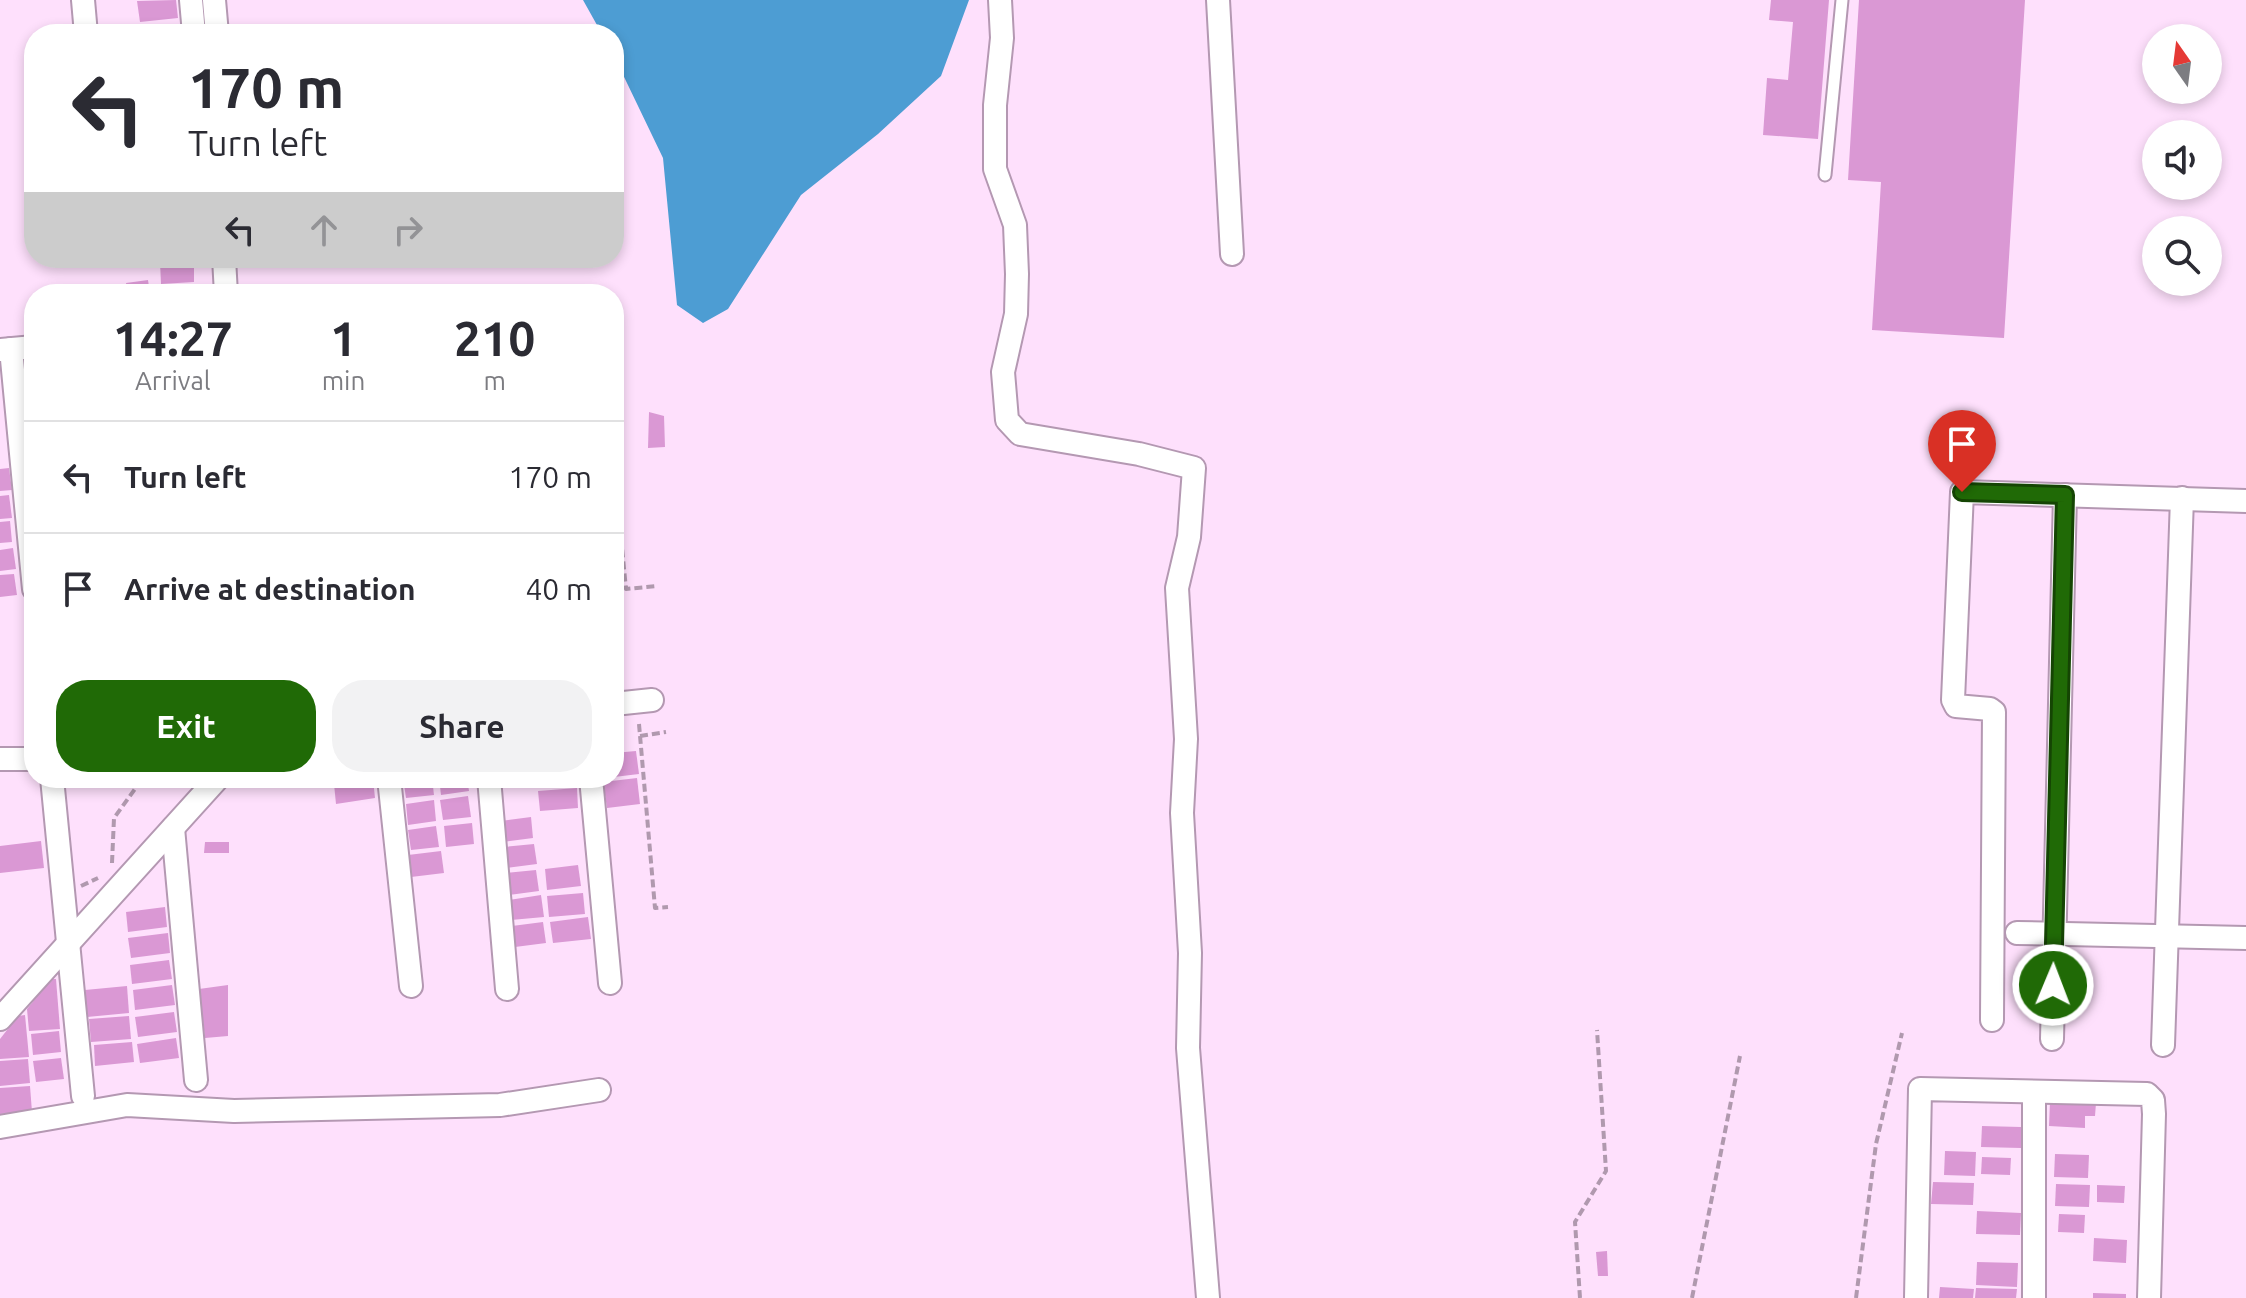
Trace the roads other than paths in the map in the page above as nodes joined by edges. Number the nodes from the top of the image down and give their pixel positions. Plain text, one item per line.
1 (83, 0) edge
2 (191, 0) edge
3 (214, 0) edge
4 (1000, 0) edge
5 (1218, 0) edge
6 (1842, 0) edge
7 (85, 24) edge
8 (193, 24) edge
9 (216, 24) edge
10 (1825, 175) dead end
11 (1232, 254) dead end
12 (5, 350) edge
13 (2065, 495) junction
14 (2182, 498) junction
15 (2246, 501) edge
16 (24, 507) edge
17 (652, 700) dead end
18 (624, 703) edge
19 (0, 759) edge
20 (24, 759) edge
21 (53, 788) edge
22 (209, 788) edge
23 (390, 788) edge
24 (490, 788) edge
25 (592, 788) edge
26 (173, 828) junction
27 (2054, 931) junction
28 (2017, 933) dead end
29 (2168, 934) junction
30 (2246, 938) edge
31 (68, 943) junction
32 (610, 983) dead end
33 (411, 986) dead end
34 (507, 989) dead end
35 (0, 1019) edge
36 (1992, 1020) dead end
37 (2052, 1039) dead end
38 (2163, 1045) dead end
39 (196, 1080) dead end
40 (599, 1090) dead end
41 (2034, 1092) junction
42 (83, 1096) dead end
43 (0, 1127) edge
44 (1208, 1298) edge
45 (1916, 1298) edge
46 (2034, 1298) edge
47 (2149, 1298) edge

1 - 7 street
2 - 8 street
3 - 9 street
4 - 44 street
5 - 11 street
6 - 10 lane
12 - 16 street
13 - 14 street
13 - 27 street
13 - 36 street
14 - 15 street
14 - 29 street
17 - 18 street
19 - 20 street
21 - 31 street
22 - 26 street
23 - 33 street
24 - 34 street
25 - 32 street
26 - 31 street
26 - 39 street
27 - 28 street
27 - 29 street
27 - 37 street
29 - 30 street
29 - 38 street
31 - 35 street
31 - 42 street
40 - 43 street
41 - 45 street
41 - 46 street
41 - 47 street

